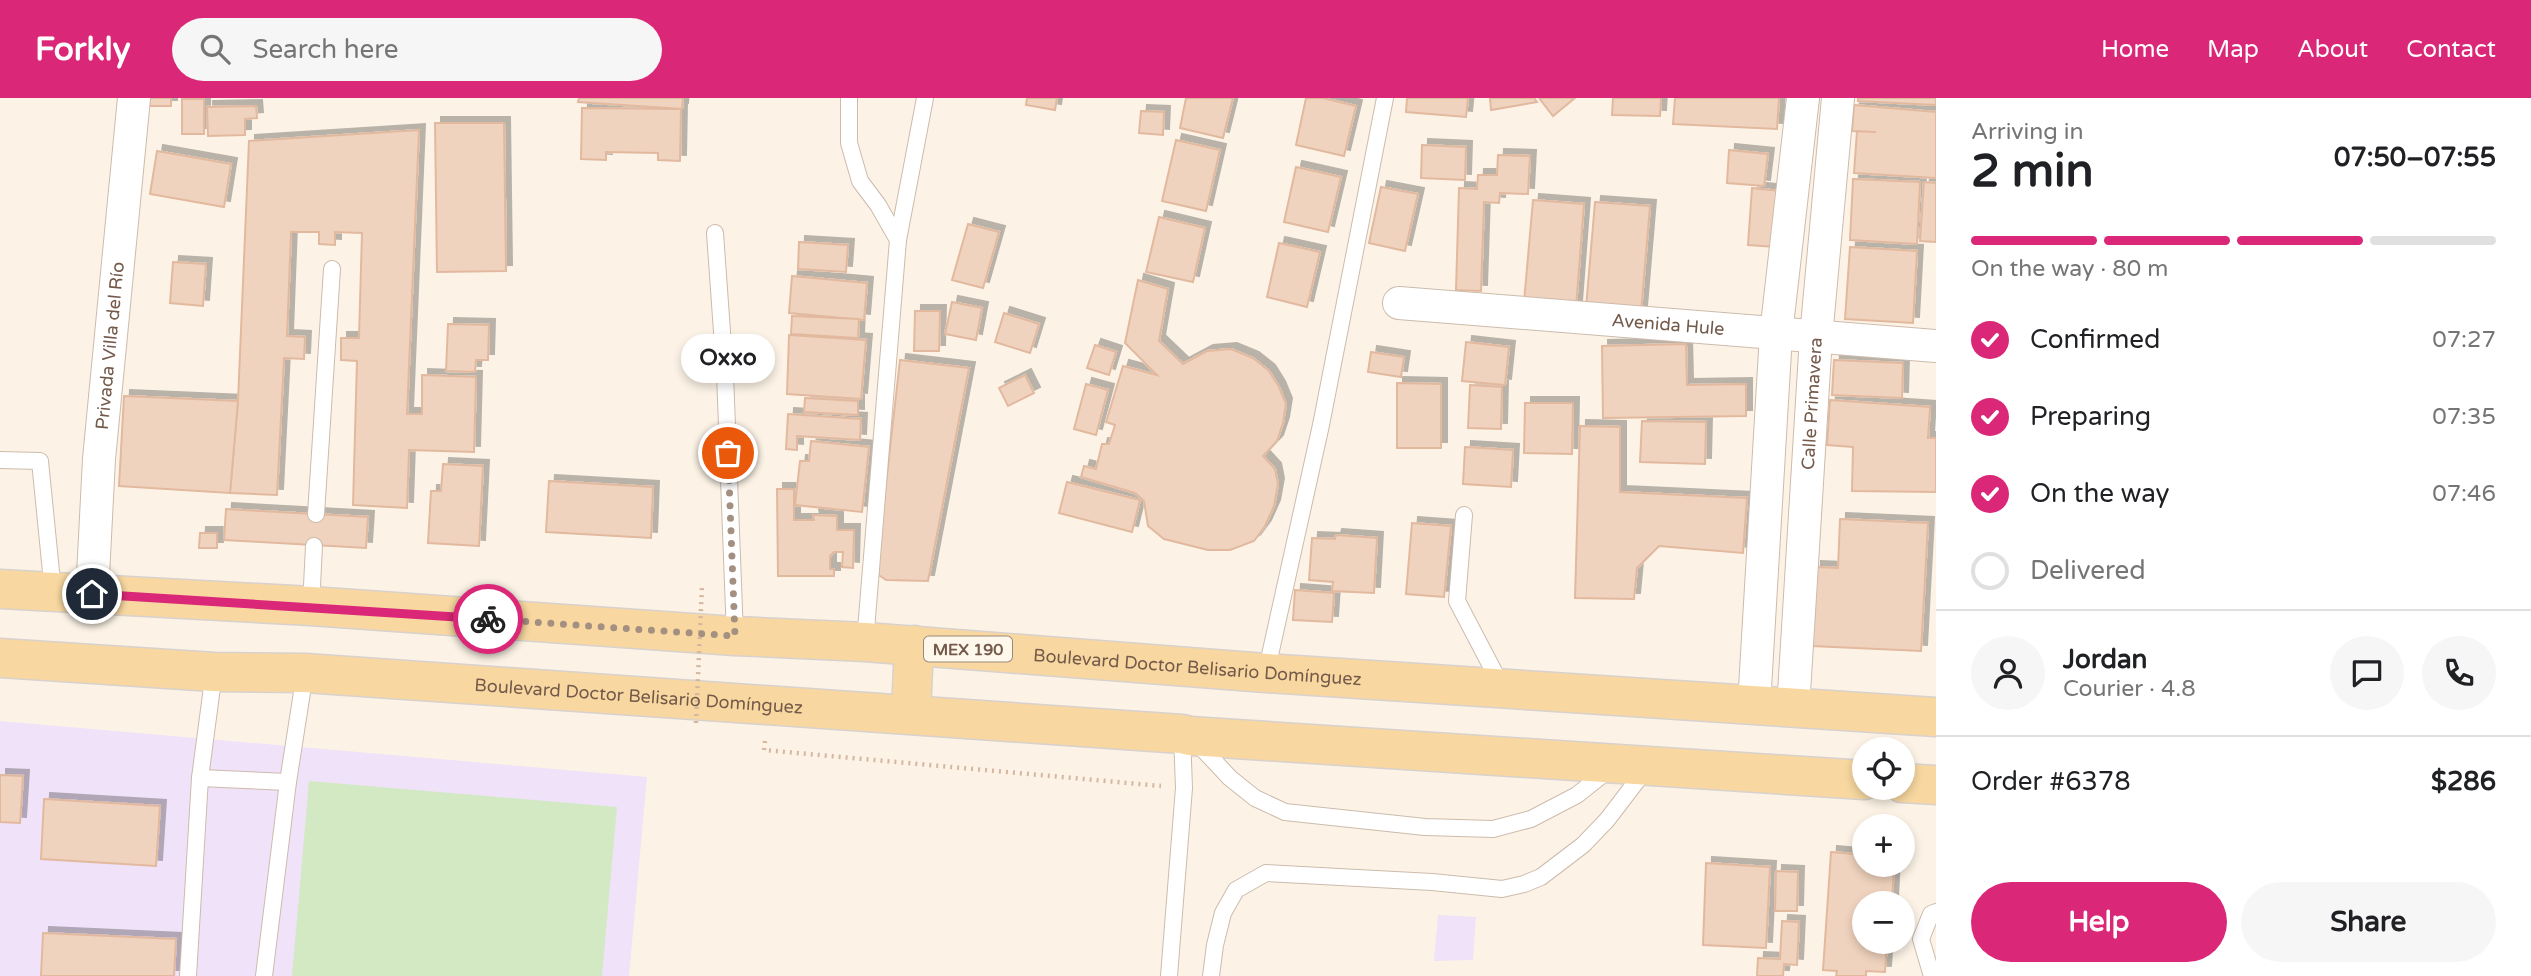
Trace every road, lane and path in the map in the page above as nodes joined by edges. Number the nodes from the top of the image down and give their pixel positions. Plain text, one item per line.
1 (134, 98) edge
2 (849, 98) edge
3 (925, 98) edge
4 (1385, 98) edge
5 (1803, 98) edge
6 (1839, 98) edge
7 (715, 233) dead end
8 (898, 240) junction
9 (332, 269) dead end
10 (1399, 303) dead end
11 (1776, 334) junction
12 (1816, 337) junction
13 (1936, 346) edge
14 (0, 460) edge
15 (316, 514) dead end
16 (1464, 515) dead end
17 (314, 546) dead end
18 (702, 586) dead end
19 (0, 589) edge
20 (53, 592) junction
21 (92, 594) junction
22 (311, 607) junction
23 (735, 636) junction
24 (864, 642) junction
25 (914, 645) junction
26 (0, 658) edge
27 (214, 672) junction
28 (305, 673) junction
29 (1266, 673) junction
30 (1502, 687) junction
31 (1754, 705) junction
32 (1793, 709) junction
33 (911, 713) junction
34 (1936, 717) edge
35 (696, 723) dead end
36 (1186, 735) junction
37 (764, 750) dead end
38 (1632, 764) junction
39 (200, 778) junction
40 (1852, 779) edge
41 (288, 782) junction
42 (1915, 784) edge
43 (1936, 785) edge
44 (1184, 788) junction
45 (1936, 912) edge
46 (188, 976) edge
47 (264, 976) edge
48 (1169, 976) edge
49 (1211, 976) edge
50 (1936, 976) edge

1 - 21 street, Privada Villa del Río
2 - 8 lane
3 - 8 lane
4 - 29 lane
5 - 11 street
6 - 12 street, Calle Primavera
7 - 23 lane
8 - 24 lane
9 - 15 lane
10 - 11 street, Avenida Hule
11 - 12 street, Avenida Hule
11 - 31 street
12 - 13 street, Avenida Hule
12 - 32 street, Calle Primavera
14 - 20 lane
16 - 30 lane
17 - 22 lane
18 - 35 path, bridge
19 - 20 main road, Boulevard Doctor Belisario Domínguez / MEX 190
20 - 21 main road, Boulevard Doctor Belisario Domínguez / MEX 190
21 - 22 main road, Boulevard Doctor Belisario Domínguez / MEX 190
22 - 23 main road, Boulevard Doctor Belisario Domínguez / MEX 190
23 - 24 main road, Boulevard Doctor Belisario Domínguez / MEX 190
24 - 25 main road, Boulevard Doctor Belisario Domínguez / MEX 190
25 - 29 main road, Boulevard Doctor Belisario Domínguez / MEX 190
25 - 33 main road
26 - 27 main road, Boulevard Doctor Belisario Domínguez
27 - 28 main road, Boulevard Doctor Belisario Domínguez
27 - 39 lane
28 - 33 main road, Boulevard Doctor Belisario Domínguez
28 - 41 lane
29 - 30 main road, Boulevard Doctor Belisario Domínguez / MEX 190
30 - 31 main road, Boulevard Doctor Belisario Domínguez / MEX 190
31 - 32 main road, Boulevard Doctor Belisario Domínguez / MEX 190
32 - 34 main road, Boulevard Doctor Belisario Domínguez / MEX 190
33 - 36 main road, Boulevard Doctor Belisario Domínguez
36 - 38 main road, Boulevard Doctor Belisario Domínguez
36 - 38 lane
36 - 44 lane
37 - 44 path
38 - 40 main road, Boulevard Doctor Belisario Domínguez
38 - 49 lane
39 - 41 lane
39 - 46 lane
41 - 47 lane
42 - 43 main road
44 - 48 lane
45 - 50 lane

